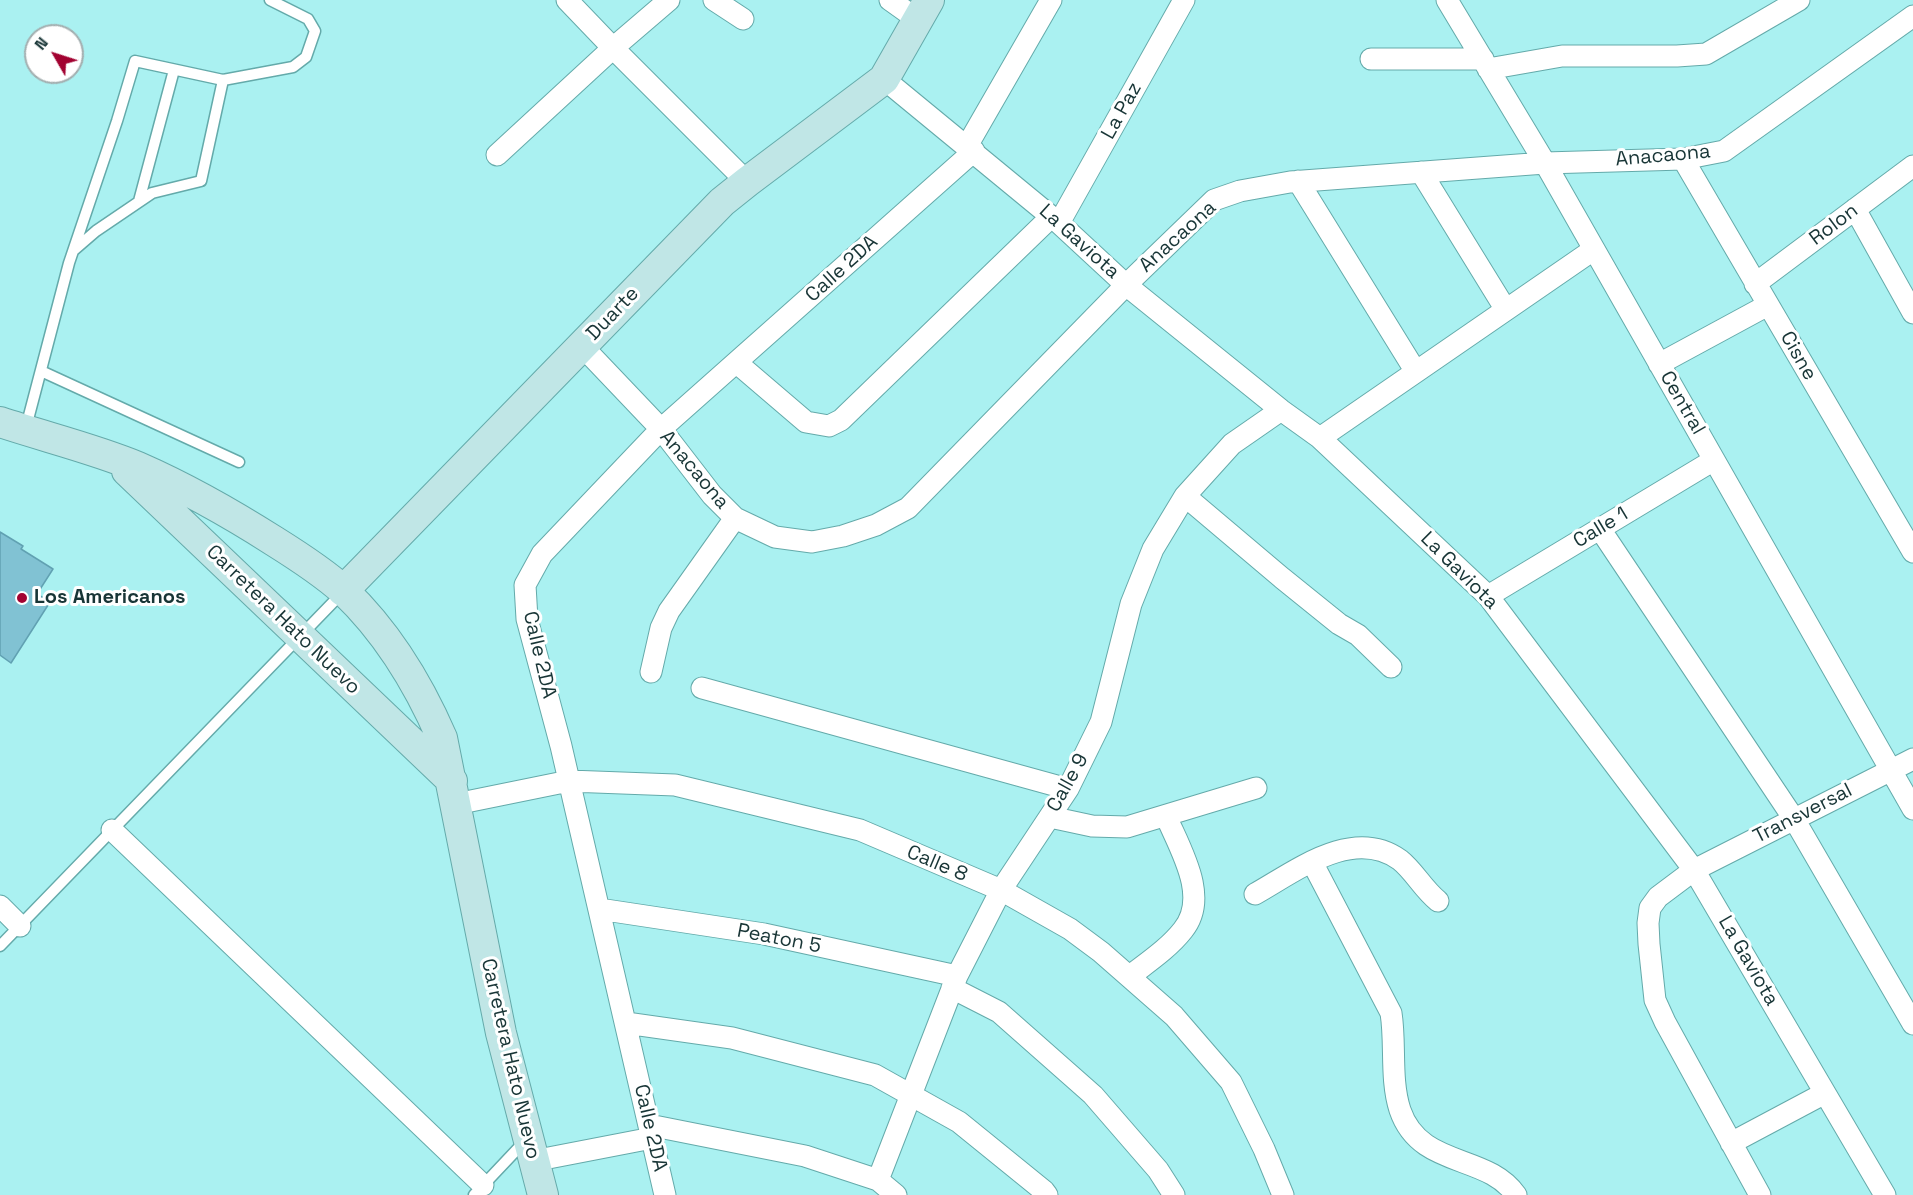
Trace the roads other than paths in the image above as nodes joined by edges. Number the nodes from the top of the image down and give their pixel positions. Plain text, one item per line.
1 (270, 0) edge
2 (567, 0) edge
3 (669, 0) edge
4 (714, 0) edge
5 (891, 0) edge
6 (1051, 0) edge
7 (1184, 0) edge
8 (1447, 0) edge
9 (1799, 0) edge
10 (924, 10) edge
11 (1913, 16) edge
12 (743, 19) dead end
13 (613, 48) junction
14 (1371, 59) dead end
15 (1486, 64) junction
16 (174, 70) junction
17 (884, 79) junction
18 (223, 81) junction
19 (970, 148) junction
20 (497, 155) dead end
21 (1683, 159) junction
22 (1545, 163) junction
23 (1913, 166) edge
24 (1421, 172) junction
25 (1298, 181) junction
26 (747, 182) junction
27 (139, 201) junction
28 (1855, 209) junction
29 (1055, 220) junction
30 (74, 250) junction
31 (1593, 250) junction
32 (1755, 284) junction
33 (1126, 285) junction
34 (1907, 286) edge
35 (1768, 305) junction
36 (1506, 310) junction
37 (1913, 313) edge
38 (582, 346) junction
39 (737, 363) junction
40 (1659, 364) junction
41 (41, 370) junction
42 (1416, 372) junction
43 (1281, 410) junction
44 (13, 426) edge
45 (661, 429) junction
46 (1320, 438) junction
47 (114, 459) junction
48 (1714, 460) junction
49 (239, 462) dead end
50 (1185, 496) junction
51 (735, 518) junction
52 (1905, 520) edge
53 (1600, 529) junction
54 (1913, 552) edge
55 (343, 591) junction
56 (1488, 596) junction
57 (300, 637) junction
58 (1391, 667) dead end
59 (651, 672) dead end
60 (702, 688) dead end
61 (1913, 759) edge
62 (1890, 769) junction
63 (569, 781) junction
64 (1256, 788) dead end
65 (1068, 789) junction
66 (454, 793) junction
67 (1913, 808) edge
68 (1166, 816) junction
69 (1050, 817) junction
70 (1794, 819) junction
71 (112, 830) junction
72 (1312, 862) junction
73 (1694, 870) junction
74 (1001, 890) junction
75 (1255, 894) dead end
76 (1438, 901) dead end
77 (0, 906) edge
78 (599, 909) junction
79 (20, 926) junction
80 (0, 946) edge
81 (1130, 976) junction
82 (955, 982) junction
83 (626, 1023) junction
84 (1913, 1024) edge
85 (1825, 1093) junction
86 (912, 1095) junction
87 (651, 1132) junction
88 (1731, 1143) junction
89 (530, 1150) junction
90 (878, 1180) junction
91 (478, 1190) edge
92 (543, 1195) edge
93 (665, 1195) edge
94 (896, 1195) edge
95 (1047, 1195) edge
96 (1174, 1195) edge
97 (1283, 1195) edge
98 (1516, 1195) edge
99 (1760, 1195) edge
100 (1885, 1195) edge

1 - 18 lane
2 - 13 street
3 - 13 street
4 - 12 street
5 - 10 street
6 - 19 street, Calle 2DA
7 - 29 street, La Paz
8 - 15 street, Central
9 - 15 street
10 - 17 main road, Duarte
11 - 21 street, Anacaona
13 - 20 street
13 - 26 street
14 - 15 street
15 - 22 street, Central
16 - 18 lane
16 - 27 lane
16 - 30 lane
17 - 19 street, La Gaviota
17 - 26 main road, Duarte
18 - 27 lane
19 - 29 street, La Gaviota
19 - 39 street, Calle 2DA
21 - 22 street, Anacaona
21 - 32 street, Cisne
22 - 24 street, Anacaona
22 - 31 street, Central
23 - 28 street, Rolon
24 - 25 street, Anacaona
24 - 36 street
25 - 33 street, Anacaona
25 - 42 street
26 - 38 main road, Duarte
27 - 30 lane
28 - 32 street, Rolon
28 - 34 street
29 - 33 street, La Gaviota
29 - 39 street, La Paz
30 - 41 lane
31 - 36 street
31 - 40 street, Central
32 - 35 street, Cisne
33 - 43 street, La Gaviota
33 - 51 street, Anacaona
34 - 37 street
35 - 40 street
35 - 52 street, Cisne
36 - 42 street
38 - 45 street, Anacaona
38 - 55 main road, Duarte
39 - 45 street, Calle 2DA
40 - 48 street, Central
41 - 44 lane
41 - 49 lane
42 - 46 street
43 - 46 street, La Gaviota
43 - 50 street, Calle 9
44 - 47 main road, Carretera Hato Nuevo
45 - 51 street, Anacaona
45 - 63 street, Calle 2DA
46 - 56 street, La Gaviota
47 - 55 main road, Carretera Hato Nuevo
47 - 57 main road, Carretera Hato Nuevo
48 - 53 street, Calle 1
48 - 62 street, Central
50 - 58 street
50 - 65 street, Calle 9
51 - 59 street
52 - 54 street, Cisne
53 - 56 street, Calle 1
53 - 70 street
55 - 57 lane, Duarte
55 - 66 main road, Carretera Hato Nuevo
56 - 73 street, La Gaviota
57 - 66 main road, Carretera Hato Nuevo
57 - 71 lane, Duarte
60 - 65 street
61 - 62 street, Transversal
62 - 67 street, Central
62 - 70 street, Transversal
63 - 66 street, Calle 8
63 - 74 street, Calle 8
63 - 78 street, Calle 2DA
64 - 68 street
65 - 69 street, Calle 9
66 - 89 main road, Carretera Hato Nuevo
68 - 69 street
68 - 81 street
69 - 74 street, Calle 9
70 - 73 street, Transversal
70 - 84 street
71 - 79 lane, Duarte
71 - 91 street
72 - 75 street
72 - 76 street
72 - 98 street
73 - 85 street, La Gaviota
73 - 88 street, Transversal
74 - 81 street, Calle 8
74 - 82 street, Calle 9
77 - 79 street
78 - 82 street, Peaton 5
78 - 83 street, Calle 2DA
79 - 80 lane, Duarte
81 - 97 street, Calle 8
82 - 86 street, Calle 9
82 - 96 street, Peaton 5
83 - 86 street
83 - 87 street, Calle 2DA
85 - 88 street
85 - 100 street, La Gaviota
86 - 90 street, Calle 9
86 - 95 street
87 - 89 street
87 - 90 street
87 - 93 street, Calle 2DA
88 - 99 street
89 - 91 lane
89 - 92 main road, Carretera Hato Nuevo
90 - 94 street

